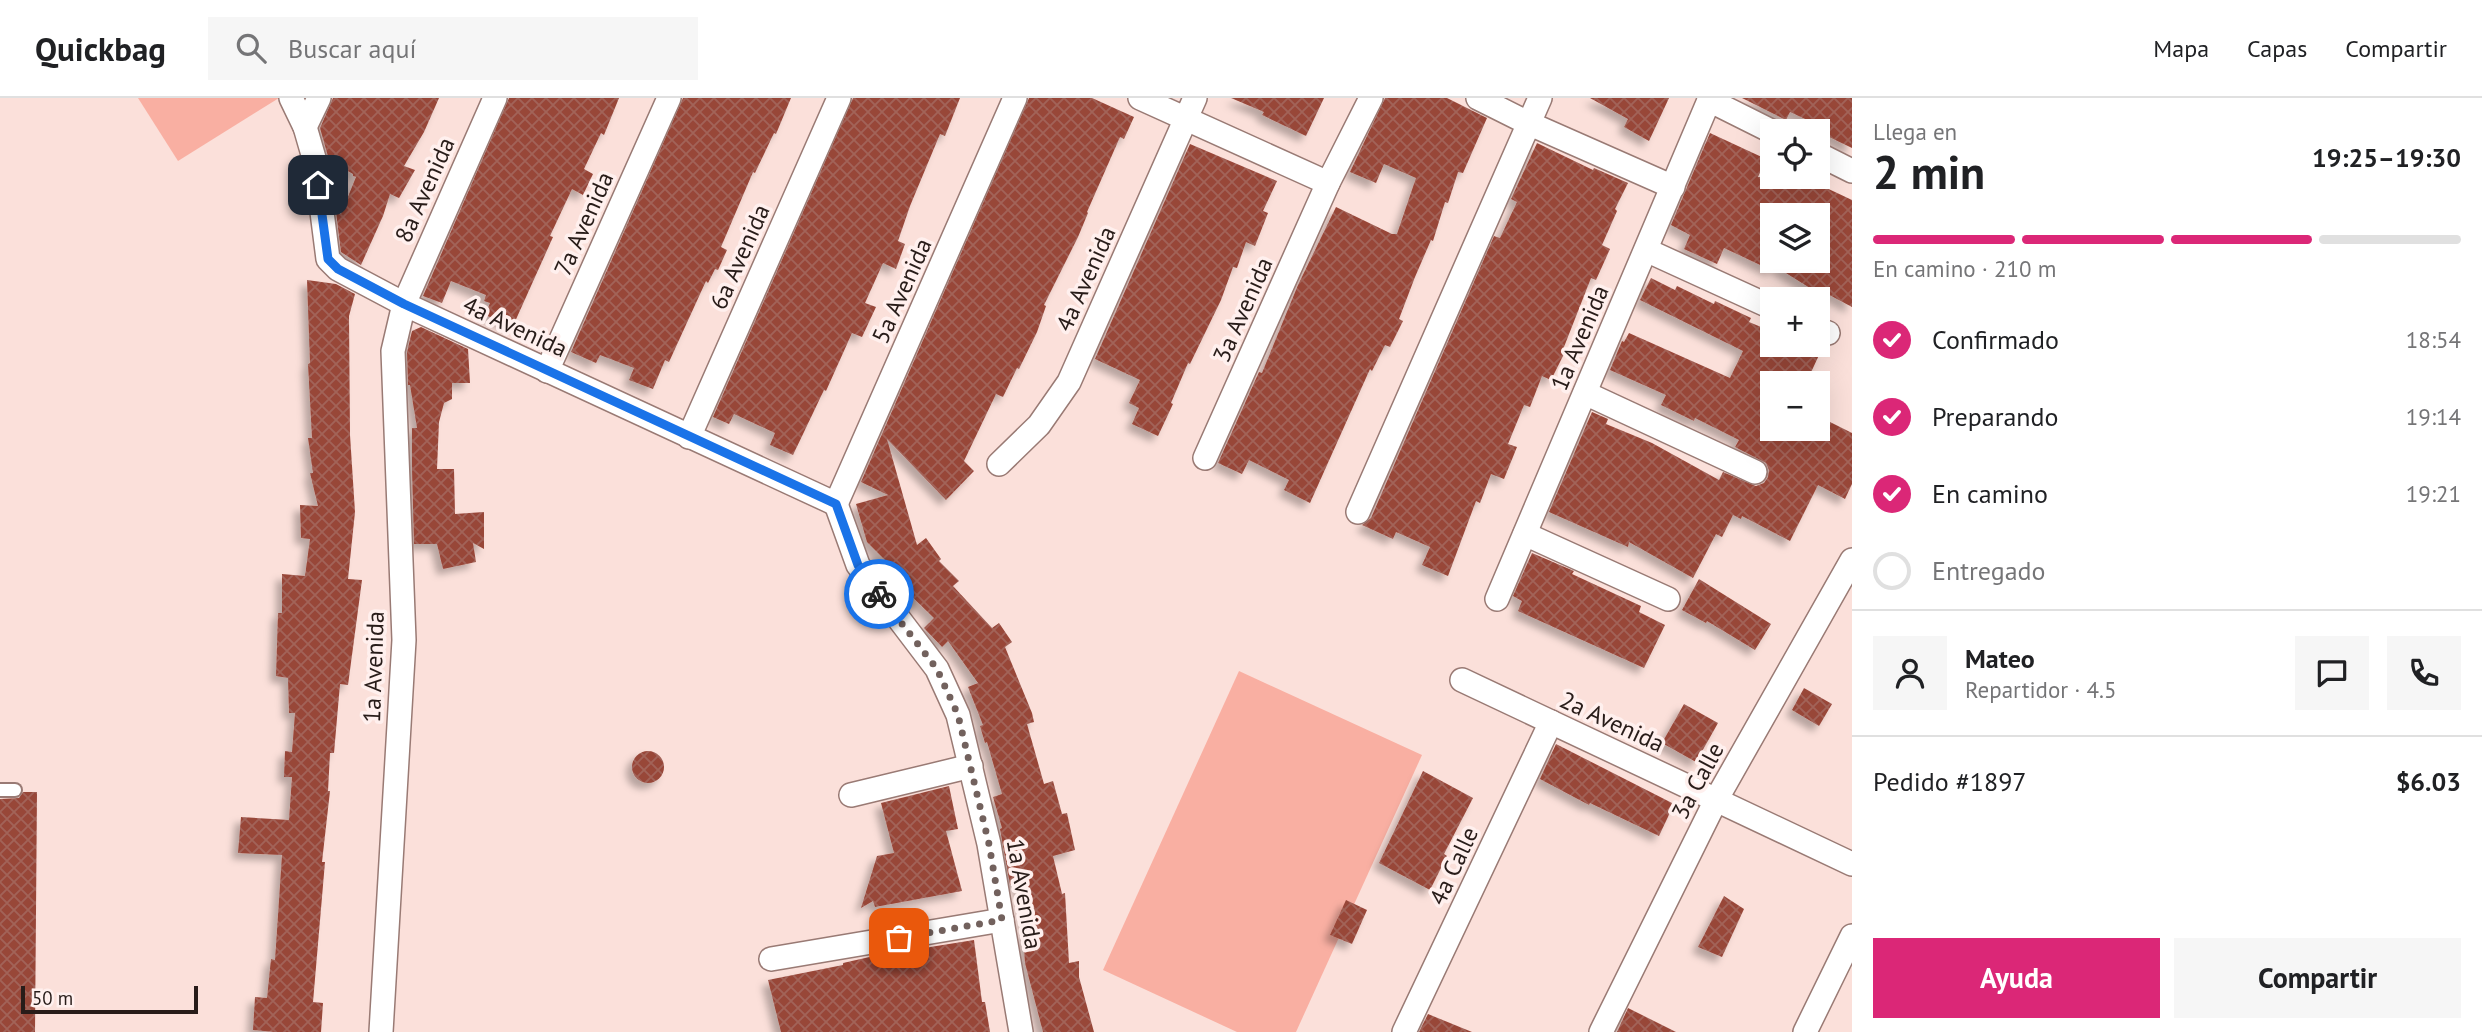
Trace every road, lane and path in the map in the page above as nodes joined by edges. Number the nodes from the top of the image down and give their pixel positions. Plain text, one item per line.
1 (290, 98) edge
2 (319, 98) edge
3 (495, 98) edge
4 (669, 98) edge
5 (839, 98) edge
6 (1015, 98) edge
7 (1140, 98) edge
8 (1371, 98) edge
9 (1478, 98) edge
10 (1540, 98) edge
11 (1710, 99) edge
12 (1190, 108) edge
13 (1528, 123) junction
14 (1760, 125) edge
15 (306, 127) junction
16 (1830, 160) edge
17 (1852, 171) edge
18 (1328, 183) junction
19 (1673, 187) junction
20 (1646, 250) junction
21 (1760, 302) edge
22 (404, 304) junction
23 (547, 371) junction
24 (1585, 393) junction
25 (689, 437) junction
26 (1205, 458) dead end
27 (999, 464) dead end
28 (1755, 471) dead end
29 (836, 504) junction
30 (1359, 512) dead end
31 (1525, 534) junction
32 (1852, 560) edge
33 (1497, 599) dead end
34 (1668, 599) dead end
35 (1462, 680) dead end
36 (1551, 722) junction
37 (971, 766) junction
38 (0, 790) edge
39 (15, 790) dead end
40 (852, 795) dead end
41 (1716, 800) junction
42 (1852, 864) edge
43 (1002, 920) junction
44 (1852, 936) edge
45 (771, 959) dead end
46 (381, 1032) edge
47 (1021, 1032) edge
48 (1404, 1032) edge
49 (1601, 1032) edge
50 (1805, 1032) edge

1 - 15 street, 4a Avenida
2 - 15 street
3 - 22 street, 8a Avenida
4 - 23 street, 7a Avenida
5 - 25 street, 6a Avenida
6 - 29 street, 5a Avenida
7 - 12 street
8 - 18 street, 3a Avenida
9 - 13 street
10 - 13 street
11 - 14 street
11 - 19 street, 1a Avenida
12 - 18 street
12 - 27 street, 4a Avenida
13 - 19 street
13 - 30 street
15 - 22 street, 4a Avenida
16 - 17 street
18 - 26 street, 3a Avenida
19 - 20 street, 1a Avenida
20 - 21 street
20 - 24 street, 1a Avenida
22 - 23 street, 4a Avenida
22 - 46 street, 1a Avenida
23 - 25 street, 4a Avenida
24 - 28 street
24 - 31 street, 1a Avenida
25 - 29 street, 4a Avenida
29 - 37 street, 1a Avenida
31 - 33 street, 1a Avenida
31 - 34 street
32 - 41 street, 3a Calle
35 - 36 street, 2a Avenida
36 - 41 street, 2a Avenida
36 - 48 street, 4a Calle
37 - 40 street
37 - 43 street, 1a Avenida
38 - 39 lane
41 - 42 street, 2a Avenida
41 - 49 street, 3a Calle
43 - 45 street
43 - 47 street, 1a Avenida
44 - 50 street

